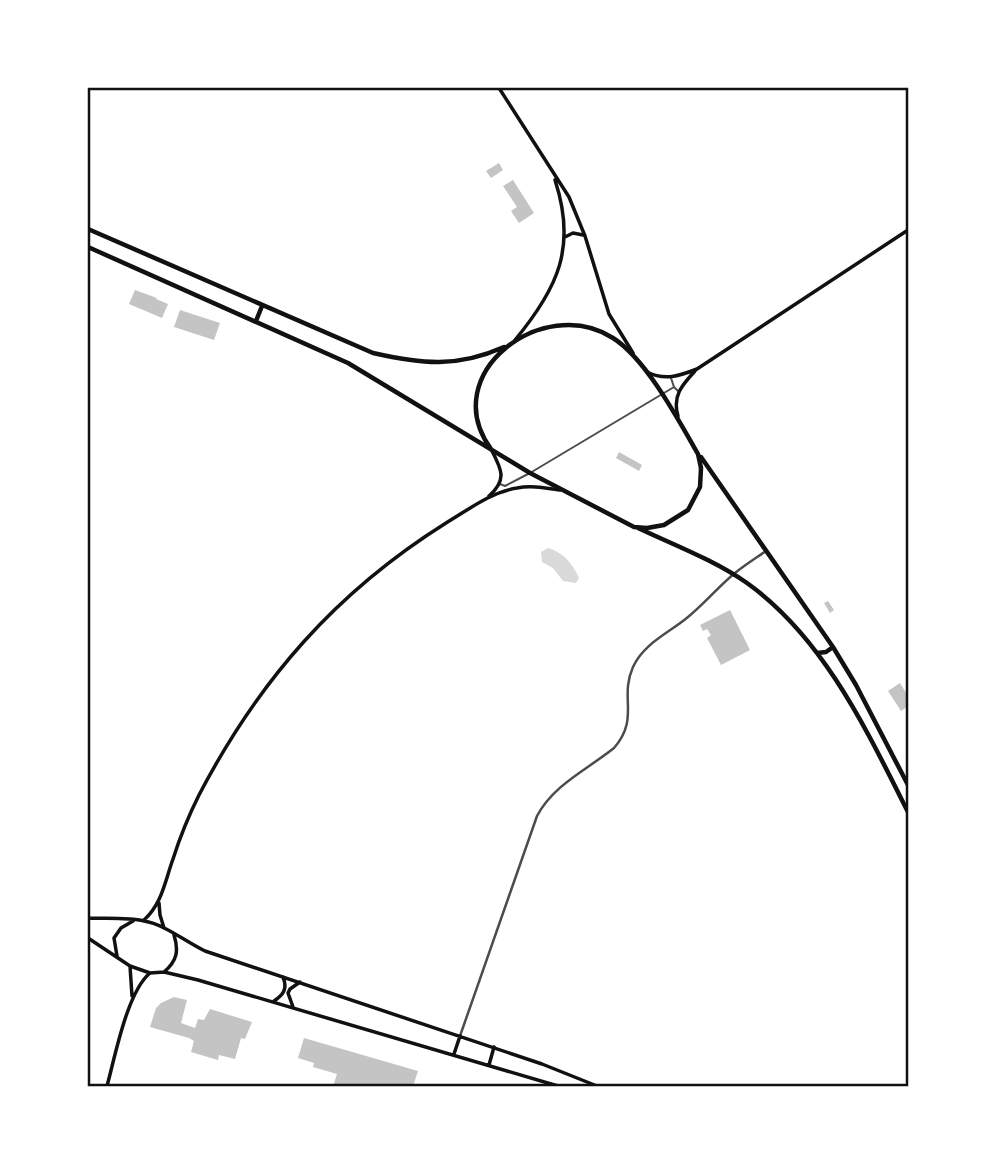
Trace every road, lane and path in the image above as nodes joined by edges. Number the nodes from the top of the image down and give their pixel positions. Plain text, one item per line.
1 (499, 88) edge
2 (554, 175) junction
3 (88, 229) edge
4 (908, 230) edge
5 (585, 236) junction
6 (565, 237) junction
7 (88, 247) edge
8 (262, 306) junction
9 (256, 321) junction
10 (515, 340) junction
11 (508, 345) junction
12 (636, 358) junction
13 (697, 369) junction
14 (645, 371) junction
15 (671, 378) junction
16 (674, 387) junction
17 (679, 391) junction
18 (662, 395) junction
19 (679, 421) junction
20 (491, 449) junction
21 (698, 454) junction
22 (530, 473) junction
23 (504, 487) junction
24 (559, 490) junction
25 (485, 500) junction
26 (634, 527) junction
27 (766, 551) junction
28 (733, 574) junction
29 (833, 647) junction
30 (816, 653) junction
31 (908, 785) edge
32 (908, 812) edge
33 (159, 901) junction
34 (88, 918) edge
35 (134, 920) junction
36 (144, 920) junction
37 (164, 928) junction
38 (174, 935) junction
39 (88, 938) edge
40 (118, 958) junction
41 (130, 966) junction
42 (164, 972) junction
43 (150, 973) junction
44 (283, 977) junction
45 (300, 982) junction
46 (132, 998) junction
47 (274, 1001) junction
48 (293, 1007) junction
49 (460, 1036) junction
50 (494, 1048) junction
51 (454, 1054) junction
52 (489, 1065) junction
53 (107, 1087) edge
54 (558, 1087) edge
55 (597, 1087) edge

1 - 2 main road
2 - 5 main road
2 - 6 main road
3 - 8 main road
4 - 13 main road
5 - 6 main road
5 - 12 main road
6 - 10 main road
7 - 9 main road
8 - 9 main road
8 - 11 main road
9 - 20 main road
10 - 11 main road
10 - 12 main road
11 - 20 main road
12 - 14 main road
13 - 15 main road
13 - 17 main road
14 - 15 main road
14 - 18 main road
15 - 16 street
16 - 17 street
16 - 18 street
17 - 19 main road
18 - 19 main road
18 - 22 street
19 - 21 main road
20 - 22 main road
20 - 23 main road
21 - 26 main road
21 - 27 main road
22 - 23 street
22 - 24 main road
23 - 24 main road
23 - 25 main road
23 - 25 main road
24 - 26 main road
25 - 33 main road
26 - 28 main road
27 - 28 street
27 - 29 main road
28 - 30 main road
28 - 49 street
29 - 30 main road
29 - 31 main road
30 - 32 main road
33 - 36 main road
33 - 37 main road
34 - 35 main road
35 - 36 main road
35 - 40 main road
36 - 37 main road
37 - 38 main road
38 - 42 main road
38 - 44 main road
39 - 40 main road
40 - 41 main road
41 - 43 main road
41 - 46 main road
42 - 43 main road
42 - 47 main road
43 - 46 main road
44 - 45 main road
44 - 47 main road
45 - 48 main road
45 - 49 main road
46 - 53 main road
47 - 48 main road
48 - 51 main road
49 - 50 main road
49 - 51 main road
50 - 52 main road
50 - 55 main road
51 - 52 main road
52 - 54 main road

